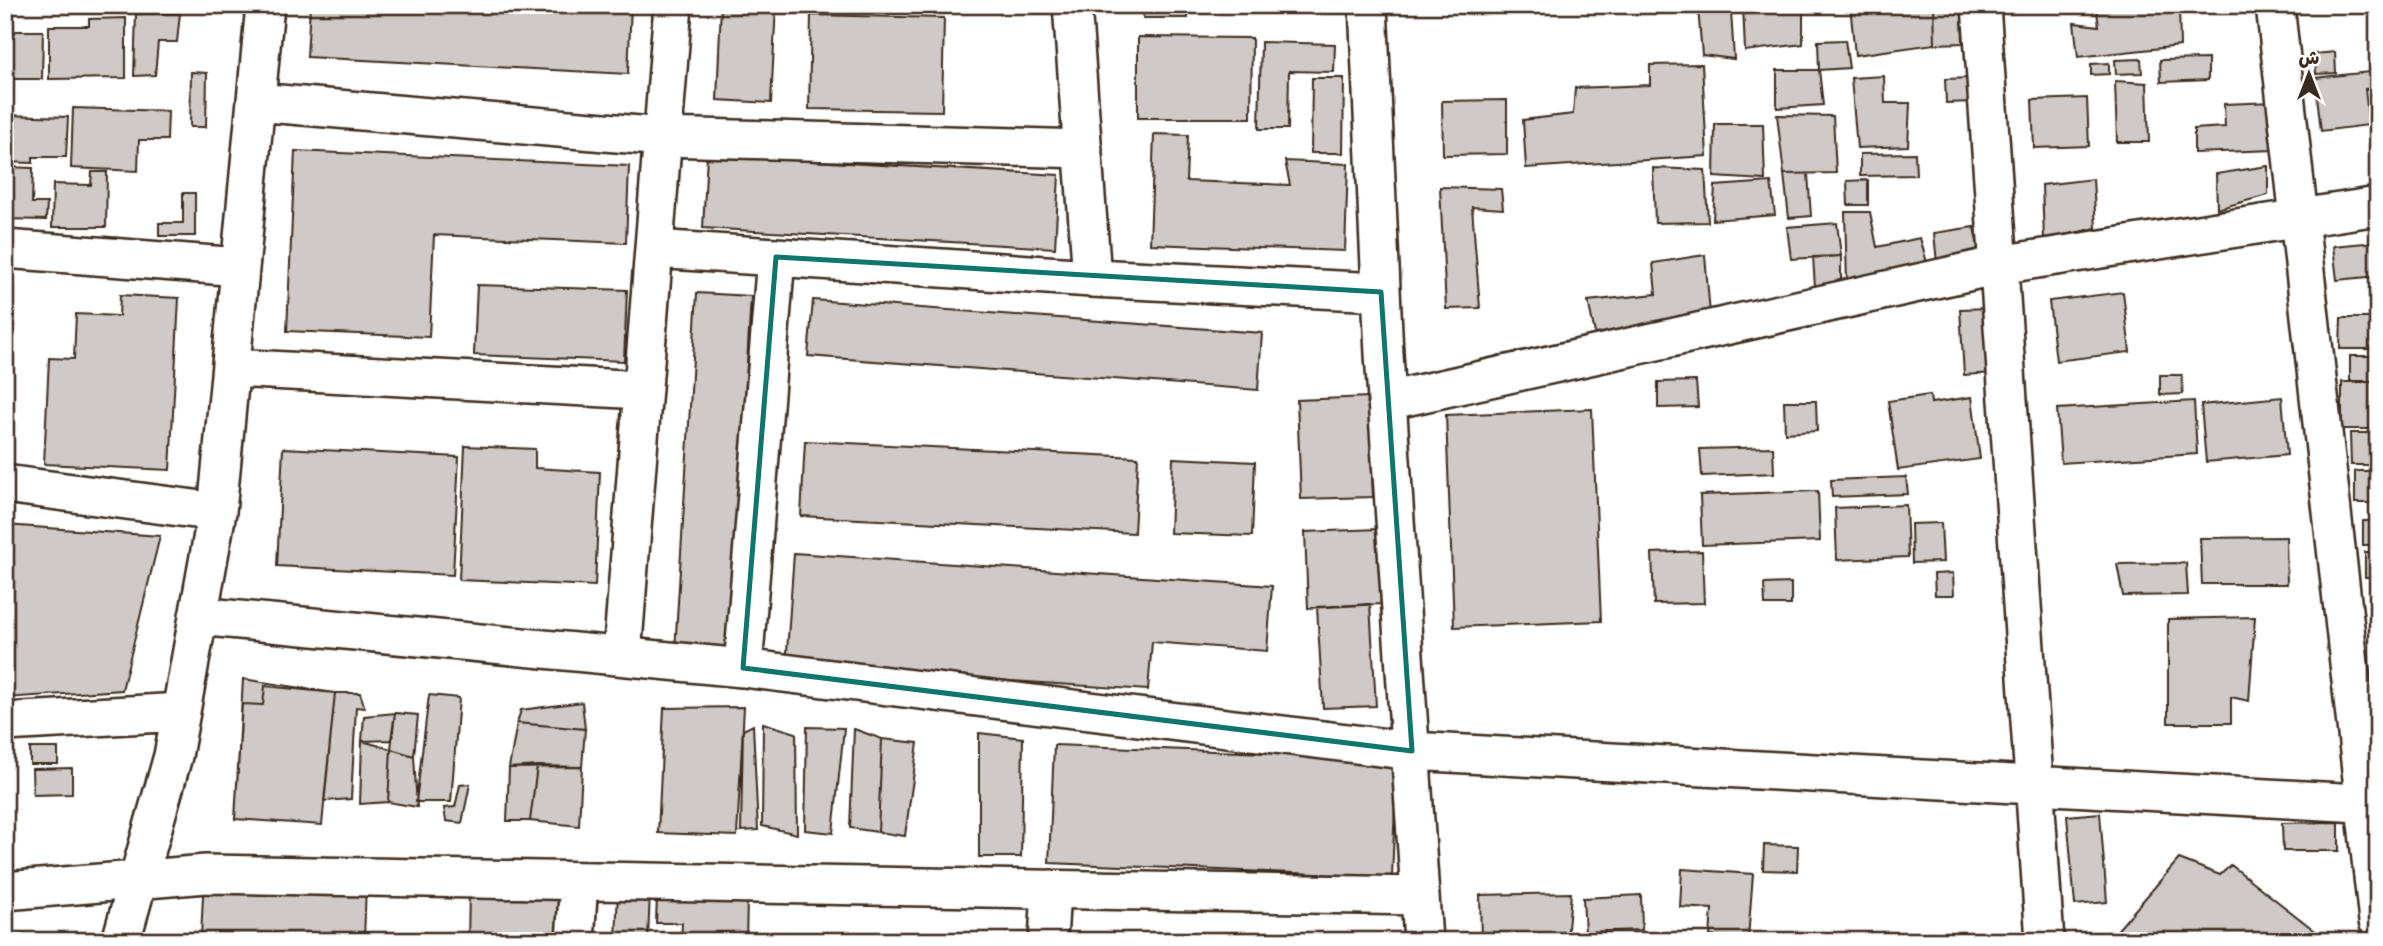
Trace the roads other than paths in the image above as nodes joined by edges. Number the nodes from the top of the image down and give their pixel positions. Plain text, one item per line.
1 (265, 5) edge
2 (673, 5) edge
3 (1072, 5) edge
4 (1368, 5) edge
5 (1981, 5) edge
6 (2275, 5) edge
7 (256, 102) junction
8 (663, 137) junction
9 (1083, 149) junction
10 (2378, 206) edge
11 (2297, 221) junction
12 (5, 249) edge
13 (654, 249) junction
14 (776, 257) junction
15 (1998, 265) junction
16 (240, 267) junction
17 (1092, 278) junction
18 (1381, 292) junction
19 (231, 368) junction
20 (643, 390) junction
21 (1387, 401) junction
22 (5, 484) edge
23 (217, 512) junction
24 (198, 617) junction
25 (622, 656) junction
26 (743, 668) junction
27 (181, 712) junction
28 (5, 722) edge
29 (1412, 751) junction
30 (2035, 787) junction
31 (2372, 804) edge
32 (579, 881) junction
33 (136, 882) junction
34 (1051, 889) junction
35 (5, 891) edge
36 (1420, 896) junction
37 (2378, 921) edge
38 (121, 941) edge
39 (575, 941) edge
40 (1048, 941) edge
41 (1423, 941) edge
42 (2045, 941) edge

1 - 7 street
2 - 8 street
3 - 9 street
4 - 18 street
5 - 15 street
6 - 11 street
7 - 8 street
7 - 16 street
8 - 9 street
8 - 13 street
9 - 17 street
10 - 11 street
11 - 15 street
11 - 31 street
12 - 16 street
13 - 14 street
13 - 20 street
14 - 17 street
14 - 26 street
15 - 21 street
15 - 30 street
16 - 19 street
17 - 18 street
18 - 21 street
19 - 20 street
19 - 23 street
20 - 25 street
21 - 29 street
22 - 23 street
23 - 24 street
24 - 25 street
24 - 27 street
25 - 26 street
26 - 29 street
27 - 28 street
27 - 33 street
29 - 30 street
29 - 36 street
30 - 31 street
30 - 42 street
31 - 37 street
32 - 33 street
32 - 34 street
32 - 39 street
33 - 35 street
33 - 38 street
34 - 36 street
34 - 40 street
36 - 41 street

